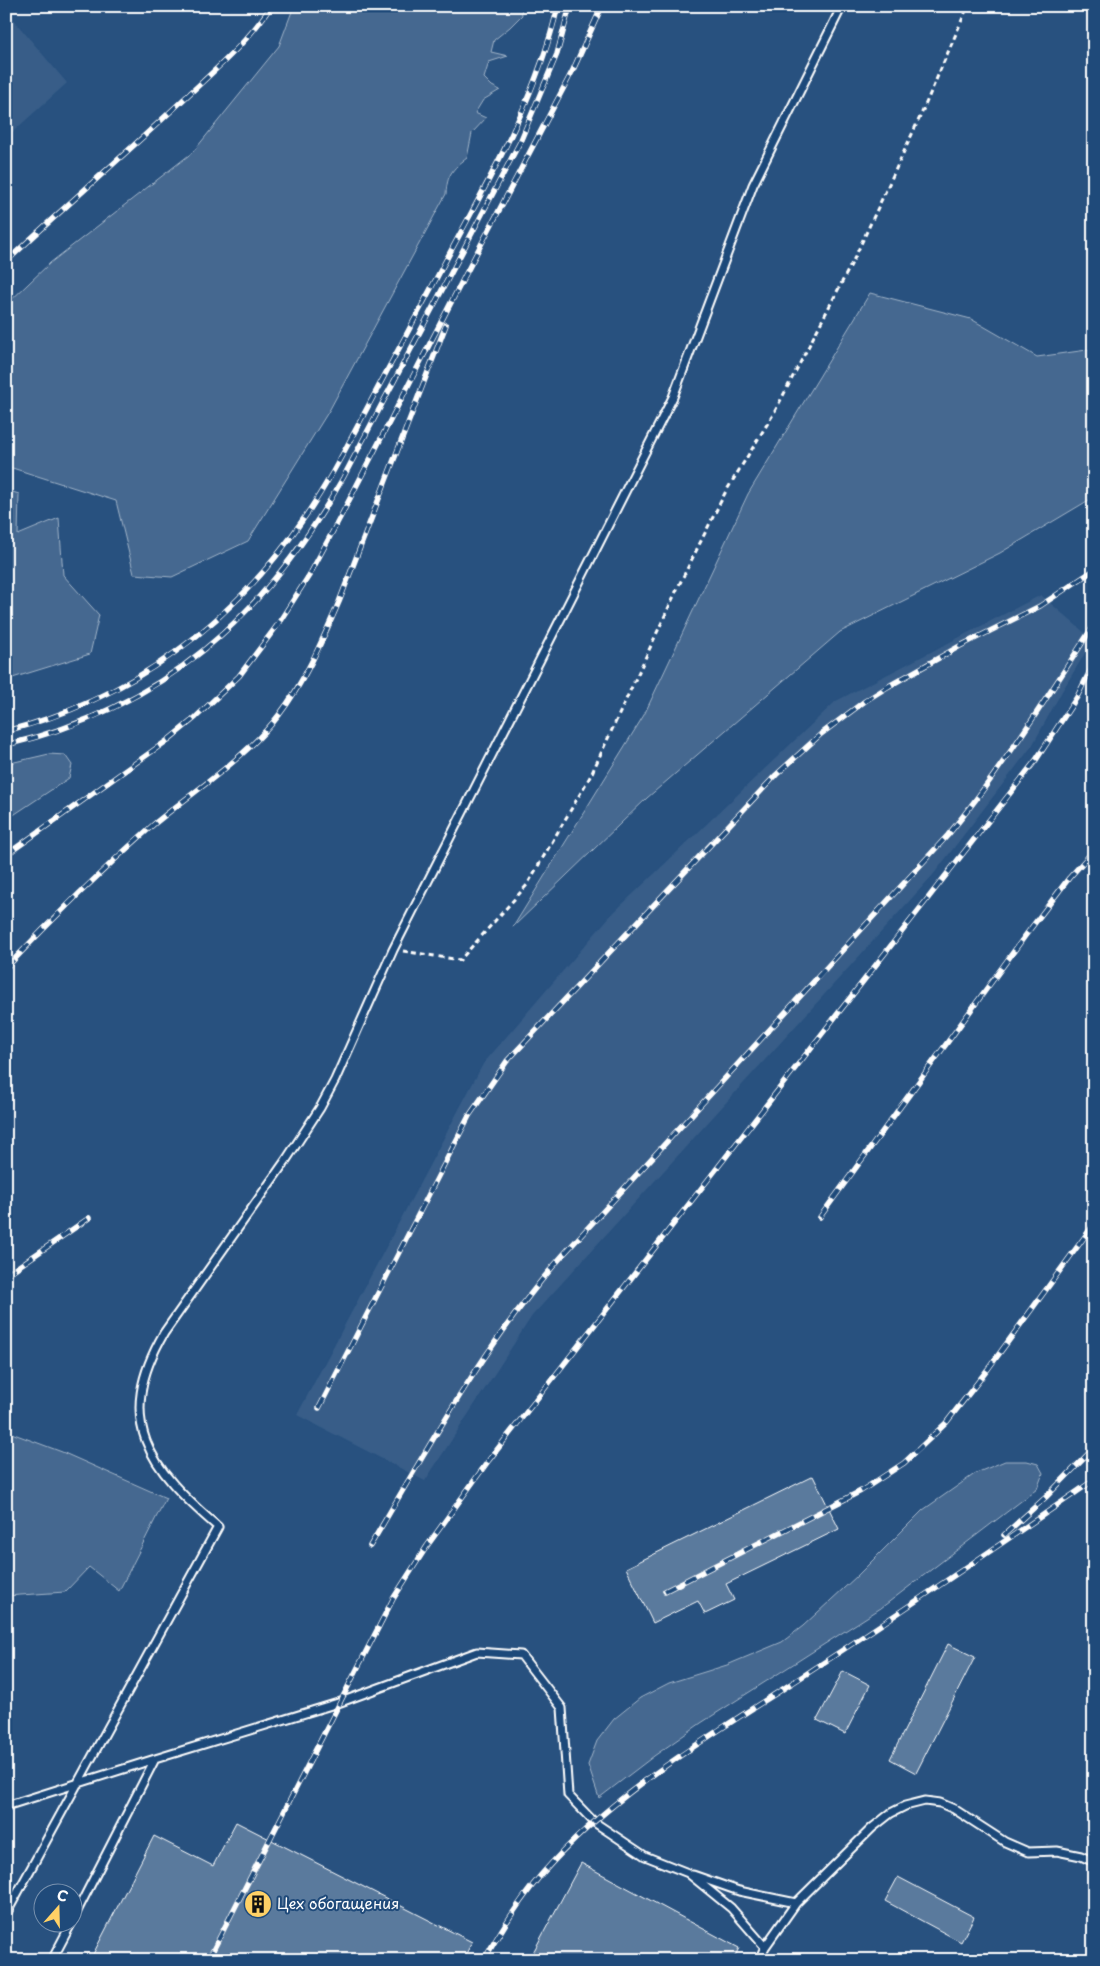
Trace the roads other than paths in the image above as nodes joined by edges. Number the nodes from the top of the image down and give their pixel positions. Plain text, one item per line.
1 (842, 6) edge
2 (155, 1759) junction
3 (77, 1784) junction
4 (6, 1806) edge
5 (1094, 1862) edge
6 (688, 1873) junction
7 (82, 1902) edge
8 (796, 1903) junction
9 (6, 1914) edge
10 (66, 1934) edge
11 (765, 1947) junction
12 (52, 1960) edge
13 (759, 1960) edge

1 - 3 lane
2 - 3 lane
2 - 6 lane
2 - 7 lane
3 - 4 lane
3 - 9 lane
5 - 8 lane
6 - 8 lane
6 - 11 lane
8 - 11 lane
10 - 12 lane
11 - 13 lane

